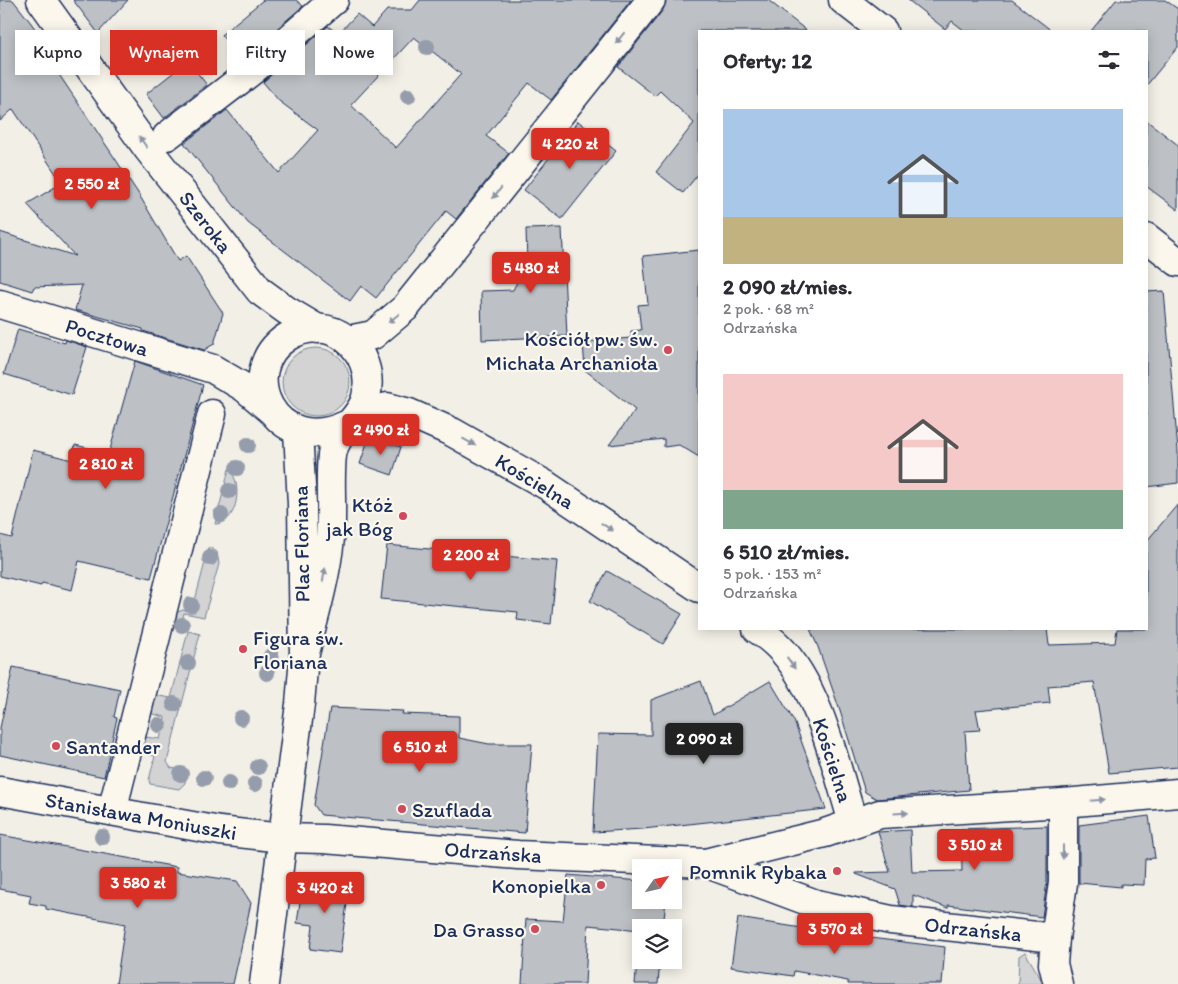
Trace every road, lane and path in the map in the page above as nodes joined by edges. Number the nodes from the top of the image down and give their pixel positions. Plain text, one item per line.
1 (41, 0) edge
2 (334, 0) edge
3 (651, 0) edge
4 (843, 0) edge
5 (882, 30) edge
6 (167, 136) dead end
7 (1148, 239) edge
8 (1178, 262) edge
9 (0, 304) edge
10 (318, 329) junction
11 (348, 340) junction
12 (274, 349) junction
13 (213, 369) junction
14 (272, 411) junction
15 (212, 414) dead end
16 (352, 420) junction
17 (298, 431) junction
18 (698, 587) edge
19 (758, 630) edge
20 (304, 657) junction
21 (0, 792) edge
22 (1178, 792) edge
23 (1063, 803) junction
24 (112, 811) junction
25 (853, 822) junction
26 (282, 838) junction
27 (705, 862) junction
28 (1055, 938) junction
29 (264, 984) edge
30 (1058, 984) edge

10 -> 1 street, Szeroka
2 - 6 street
3 -> 11 street
4 - 5 street
7 - 8 street
9 - 13 street, Pocztowa
10 - 11 street
10 - 12 street
11 - 16 street
12 - 13 street, Pocztowa
12 - 14 street
13 - 14 street, Pocztowa
14 - 17 street
15 - 24 street
16 - 17 street
16 -> 18 street, Kościelna
20 -> 16 street, Plac Floriana
17 - 20 street, Plac Floriana
19 -> 25 street, Kościelna
20 - 26 street, Plac Floriana
21 - 24 street, Stanisława Moniuszki
23 -> 22 street, Odrzańska
25 -> 23 street, Odrzańska
23 -> 28 street
24 - 26 street, Stanisława Moniuszki
25 - 27 street, Odrzańska
26 - 27 street, Odrzańska
26 - 29 street, Plac Floriana
27 - 28 street, Odrzańska
28 - 30 street

